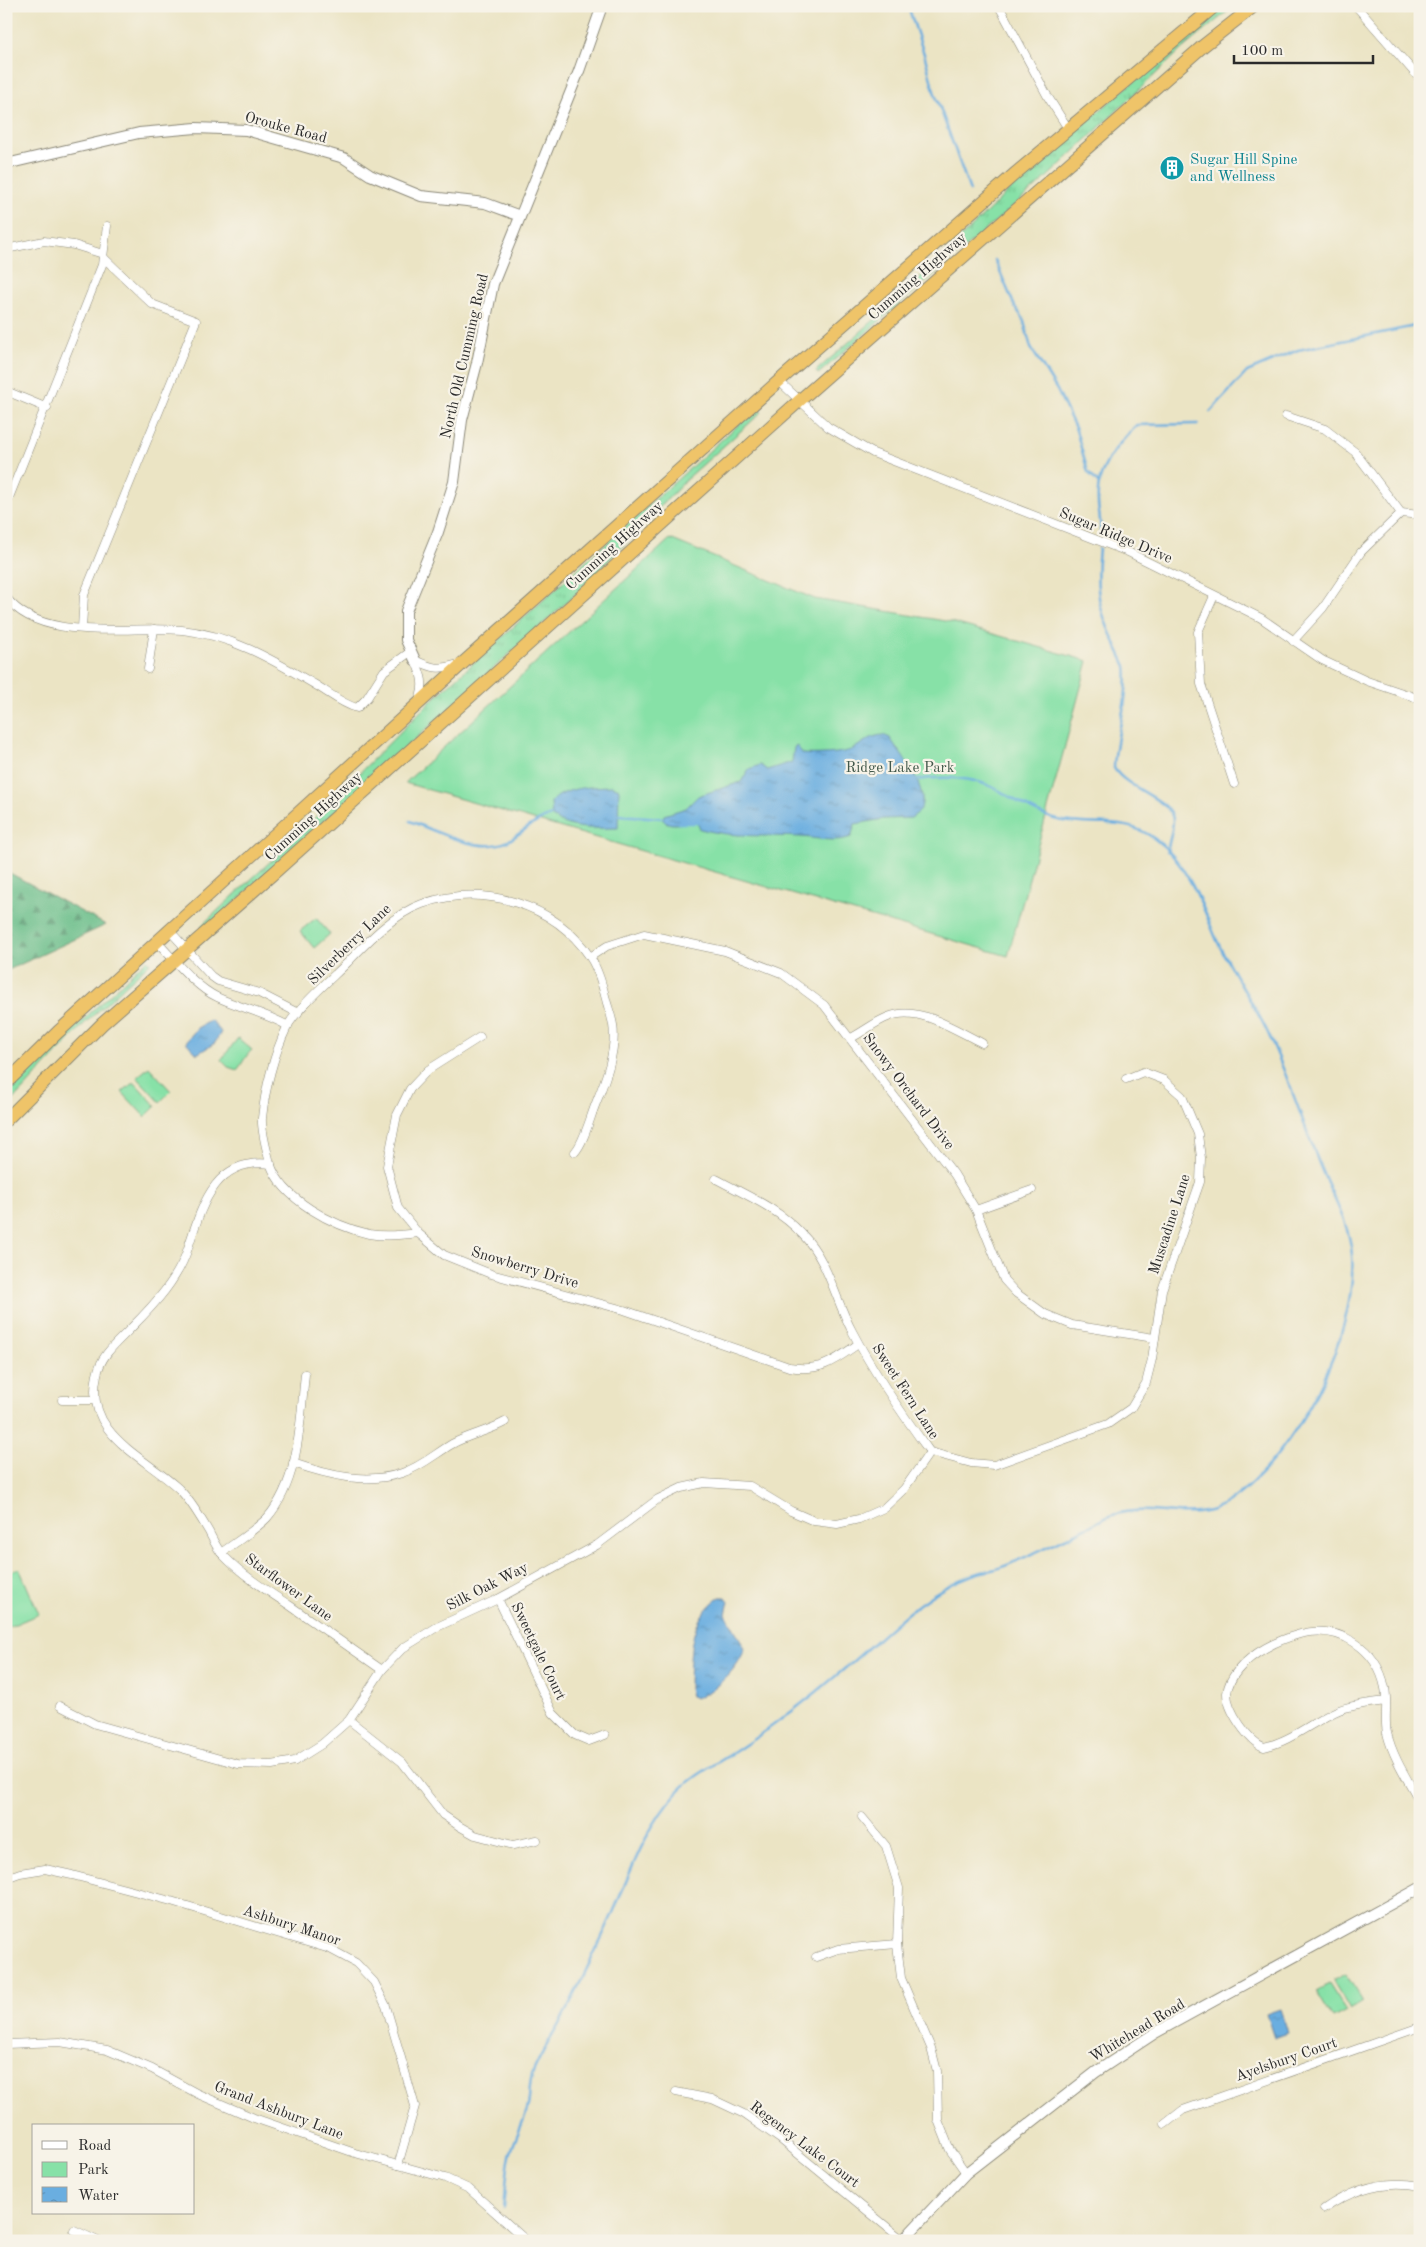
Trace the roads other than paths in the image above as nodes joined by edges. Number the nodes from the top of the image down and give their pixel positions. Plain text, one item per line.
1 (602, 6) edge
2 (999, 6) edge
3 (1215, 6) edge
4 (1254, 6) edge
5 (1356, 6) edge
6 (1420, 79) edge
7 (1069, 130) junction
8 (6, 164) edge
9 (520, 216) junction
10 (107, 226) dead end
11 (6, 249) edge
12 (103, 256) junction
13 (779, 381) junction
14 (6, 391) edge
15 (799, 401) junction
16 (46, 408) junction
17 (1286, 416) dead end
18 (6, 505) edge
19 (1401, 513) junction
20 (1420, 515) edge
21 (1214, 596) junction
22 (6, 597) edge
23 (82, 628) junction
24 (154, 630) junction
25 (1293, 641) junction
26 (412, 656) junction
27 (463, 663) junction
28 (148, 669) dead end
29 (1420, 698) edge
30 (417, 705) junction
31 (1234, 784) dead end
32 (170, 931) junction
33 (157, 942) junction
34 (186, 949) junction
35 (590, 957) junction
36 (174, 959) junction
37 (232, 984) junction
38 (226, 1000) junction
39 (298, 1013) junction
40 (288, 1026) junction
41 (480, 1037) dead end
42 (851, 1038) junction
43 (982, 1043) dead end
44 (1126, 1079) dead end
45 (6, 1083) edge
46 (6, 1120) edge
47 (575, 1152) dead end
48 (271, 1164) junction
49 (716, 1179) dead end
50 (1032, 1190) dead end
51 (976, 1210) junction
52 (418, 1233) junction
53 (1154, 1338) junction
54 (858, 1344) junction
55 (305, 1374) dead end
56 (62, 1400) dead end
57 (95, 1400) junction
58 (505, 1422) dead end
59 (930, 1452) junction
60 (293, 1462) junction
61 (221, 1553) junction
62 (498, 1599) junction
63 (382, 1670) junction
64 (1386, 1701) junction
65 (60, 1706) dead end
66 (349, 1720) junction
67 (605, 1735) dead end
68 (1420, 1802) edge
69 (862, 1816) dead end
70 (537, 1840) dead end
71 (6, 1878) edge
72 (1420, 1888) edge
73 (897, 1944) junction
74 (816, 1957) dead end
75 (1420, 2027) edge
76 (6, 2044) edge
77 (676, 2092) dead end
78 (1165, 2124) dead end
79 (398, 2165) junction
80 (966, 2173) junction
81 (1420, 2186) edge
82 (1324, 2208) dead end
83 (74, 2230) dead end
84 (903, 2240) edge
85 (98, 2241) edge
86 (527, 2241) edge

1 - 9 street, North Old Cumming Road
2 - 7 street
3 - 7 highway, Cumming Highway
4 - 15 highway, Cumming Highway
5 - 6 street
7 - 13 highway, Cumming Highway
8 - 9 street, Orouke Road
9 - 26 street, North Old Cumming Road
10 - 12 street
11 - 12 street
12 - 16 street
12 - 23 street
13 - 15 street, Sugar Ridge Drive
13 - 27 highway, Cumming Highway
14 - 16 street
15 - 21 street, Sugar Ridge Drive
15 - 34 highway, Cumming Highway
16 - 18 street
17 - 19 street
19 - 20 street
19 - 25 street
21 - 25 street, Sugar Ridge Drive
21 - 31 street
22 - 23 street
23 - 24 street
24 - 26 street
24 - 28 street
25 - 29 street, Sugar Ridge Drive
26 - 27 street
26 - 30 street, North Old Cumming Road
27 - 30 highway, Cumming Highway
30 - 32 highway, Cumming Highway
32 - 33 highway, Cumming Highway
32 - 34 street
33 - 36 street
33 - 45 highway, Cumming Highway
34 - 36 highway, Cumming Highway
34 - 37 street
35 - 39 street, Silverberry Lane
35 - 42 street, Snowy Orchard Drive
35 - 47 street, Silverberry Lane
36 - 38 street
36 - 46 highway, Cumming Highway
37 - 38 street
37 - 39 street
38 - 40 street
39 - 40 street, Silverberry Lane
40 - 48 street, Silverberry Lane
41 - 52 street, Snowberry Drive
42 - 43 street
42 - 51 street, Snowy Orchard Drive
44 - 53 street, Muscadine Lane
48 - 52 street, Silverberry Lane
48 - 57 street, Starflower Lane
49 - 54 street, Sweet Fern Lane
50 - 51 street
51 - 53 street, Snowy Orchard Drive
52 - 54 street, Snowberry Drive
53 - 59 street, Sweet Fern Lane
54 - 59 street, Sweet Fern Lane
55 - 60 street
56 - 57 street
57 - 61 street, Starflower Lane
58 - 60 street
59 - 62 street, Silk Oak Way
60 - 61 street
61 - 63 street, Starflower Lane
62 - 63 street, Silk Oak Way
62 - 67 street, Sweetgale Court
63 - 66 street, Silk Oak Way
64 - 64 street
64 - 68 street
65 - 66 street, Silk Oak Way
66 - 70 street
69 - 73 street
71 - 79 street, Ashbury Manor
72 - 80 street, Whitehead Road
73 - 74 street
73 - 80 street
75 - 78 street, Ayelsbury Court
76 - 79 street, Grand Ashbury Lane
77 - 84 street, Regency Lake Court
79 - 86 street, Grand Ashbury Lane
80 - 84 street, Whitehead Road
81 - 82 street
83 - 85 street

